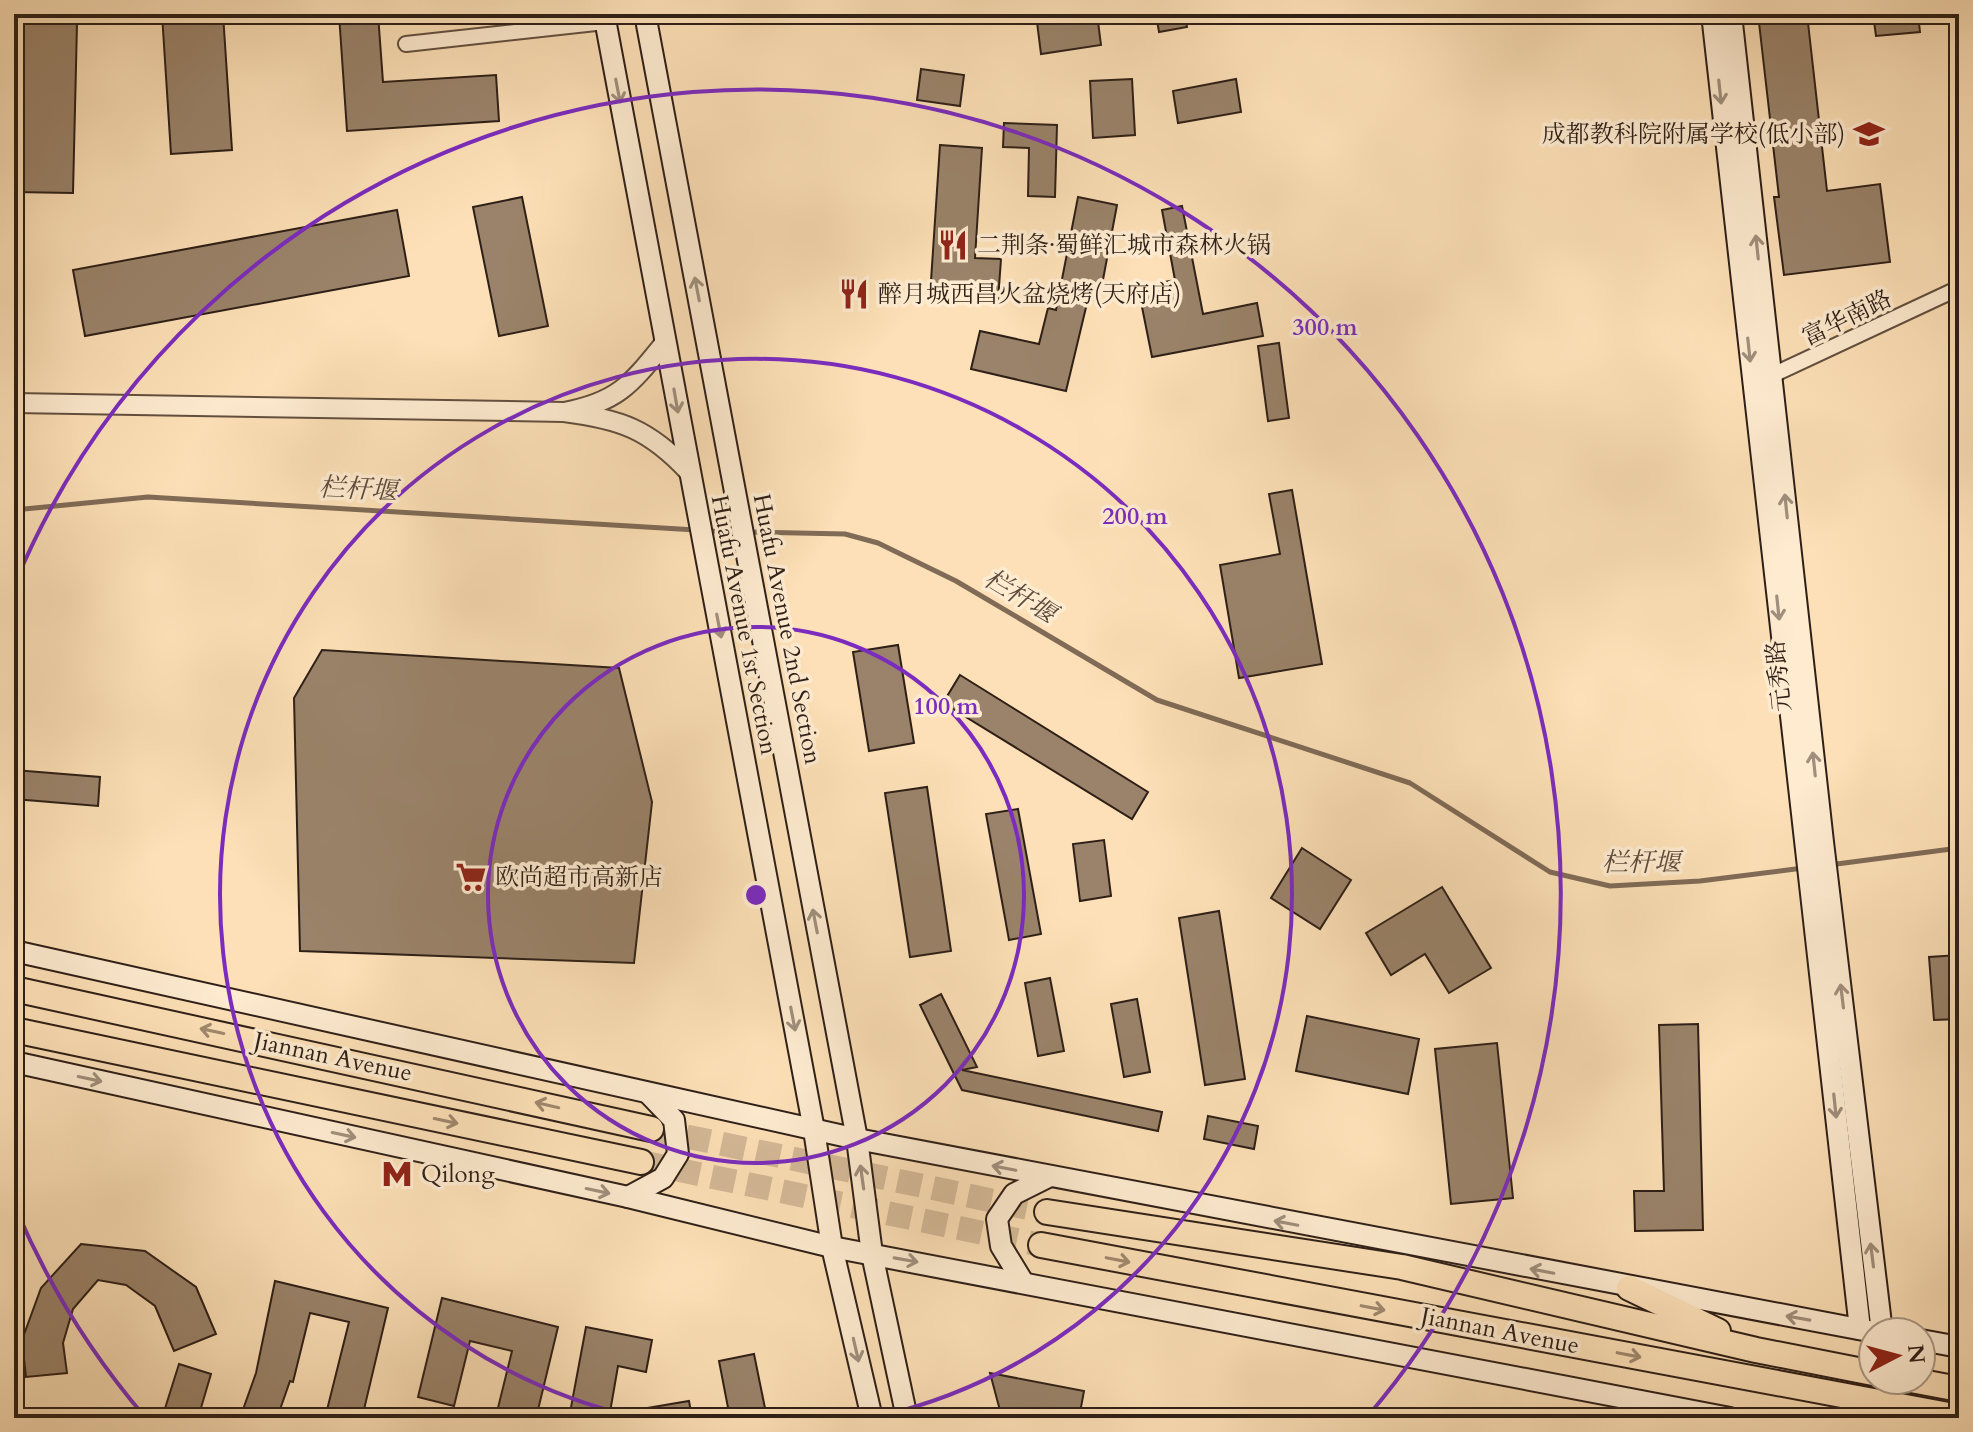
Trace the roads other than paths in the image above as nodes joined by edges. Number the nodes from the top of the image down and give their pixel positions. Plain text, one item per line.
1 (667, 14) edge
2 (1712, 14) edge
3 (1731, 14) edge
4 (646, 16) edge
5 (605, 18) edge
6 (406, 44) dead end
7 (1959, 288) edge
8 (666, 341) junction
9 (1762, 380) junction
10 (14, 403) edge
11 (564, 412) junction
12 (689, 472) junction
13 (1820, 889) junction
14 (14, 951) edge
15 (14, 973) edge
16 (14, 989) edge
17 (66, 1000) junction
18 (14, 1030) edge
19 (14, 1045) edge
20 (86, 1046) junction
21 (14, 1062) edge
22 (648, 1093) junction
23 (651, 1129) tunnel mouth
24 (814, 1130) junction
25 (857, 1139) junction
26 (641, 1162) tunnel mouth
27 (1048, 1177) junction
28 (628, 1197) junction
29 (1047, 1212) tunnel mouth
30 (1041, 1245) tunnel mouth
31 (832, 1247) junction
32 (872, 1254) junction
33 (1023, 1282) junction
34 (1629, 1288) junction
35 (1865, 1316) edge
36 (1880, 1316) edge
37 (1857, 1329) edge
38 (1937, 1343) edge
39 (1959, 1347) edge
40 (1756, 1350) junction
41 (1857, 1370) edge
42 (1937, 1385) edge
43 (1959, 1389) edge
44 (1959, 1417) edge
45 (872, 1418) edge
46 (907, 1418) edge
47 (1730, 1418) edge

1 - 4 street
2 -> 9 main road, 元秀路
9 -> 3 main road, 元秀路
25 -> 4 main road, Huafu Avenue 2nd Section
5 - 6 street
5 -> 8 main road, Huafu Avenue 1st Section
7 - 9 street, 富华南路
8 - 11 street
8 -> 12 main road, Huafu Avenue 1st Section
9 - 13 main road, 元秀路
10 - 11 street
11 - 12 street
12 -> 24 main road, Huafu Avenue 1st Section
13 -> 35 main road, 元秀路
36 -> 13 main road, 元秀路
14 - 22 main road
15 - 17 highway
16 - 17 highway, Jiannan Avenue
23 -> 17 highway, Jiannan Avenue
18 - 20 highway, Jiannan Avenue
19 - 20 highway
20 -> 26 highway, Jiannan Avenue
21 -> 28 main road
22 - 24 main road
22 - 28 main road
24 - 25 main road
24 - 31 main road, Huafu Avenue 1st Section
27 -> 25 main road
32 -> 25 main road, Huafu Avenue 2nd Section
27 - 33 main road
34 -> 27 main road
28 - 31 main road
29 - 40 highway, Jiannan Avenue
30 -> 44 highway, Jiannan Avenue
31 - 32 main road
31 -> 45 main road, Huafu Avenue 1st Section
32 -> 33 main road
32 - 46 main road
33 - 47 main road
37 -> 34 main road
34 - 40 highway
38 - 39 main road
40 - 41 highway, Jiannan Avenue
42 - 43 highway

